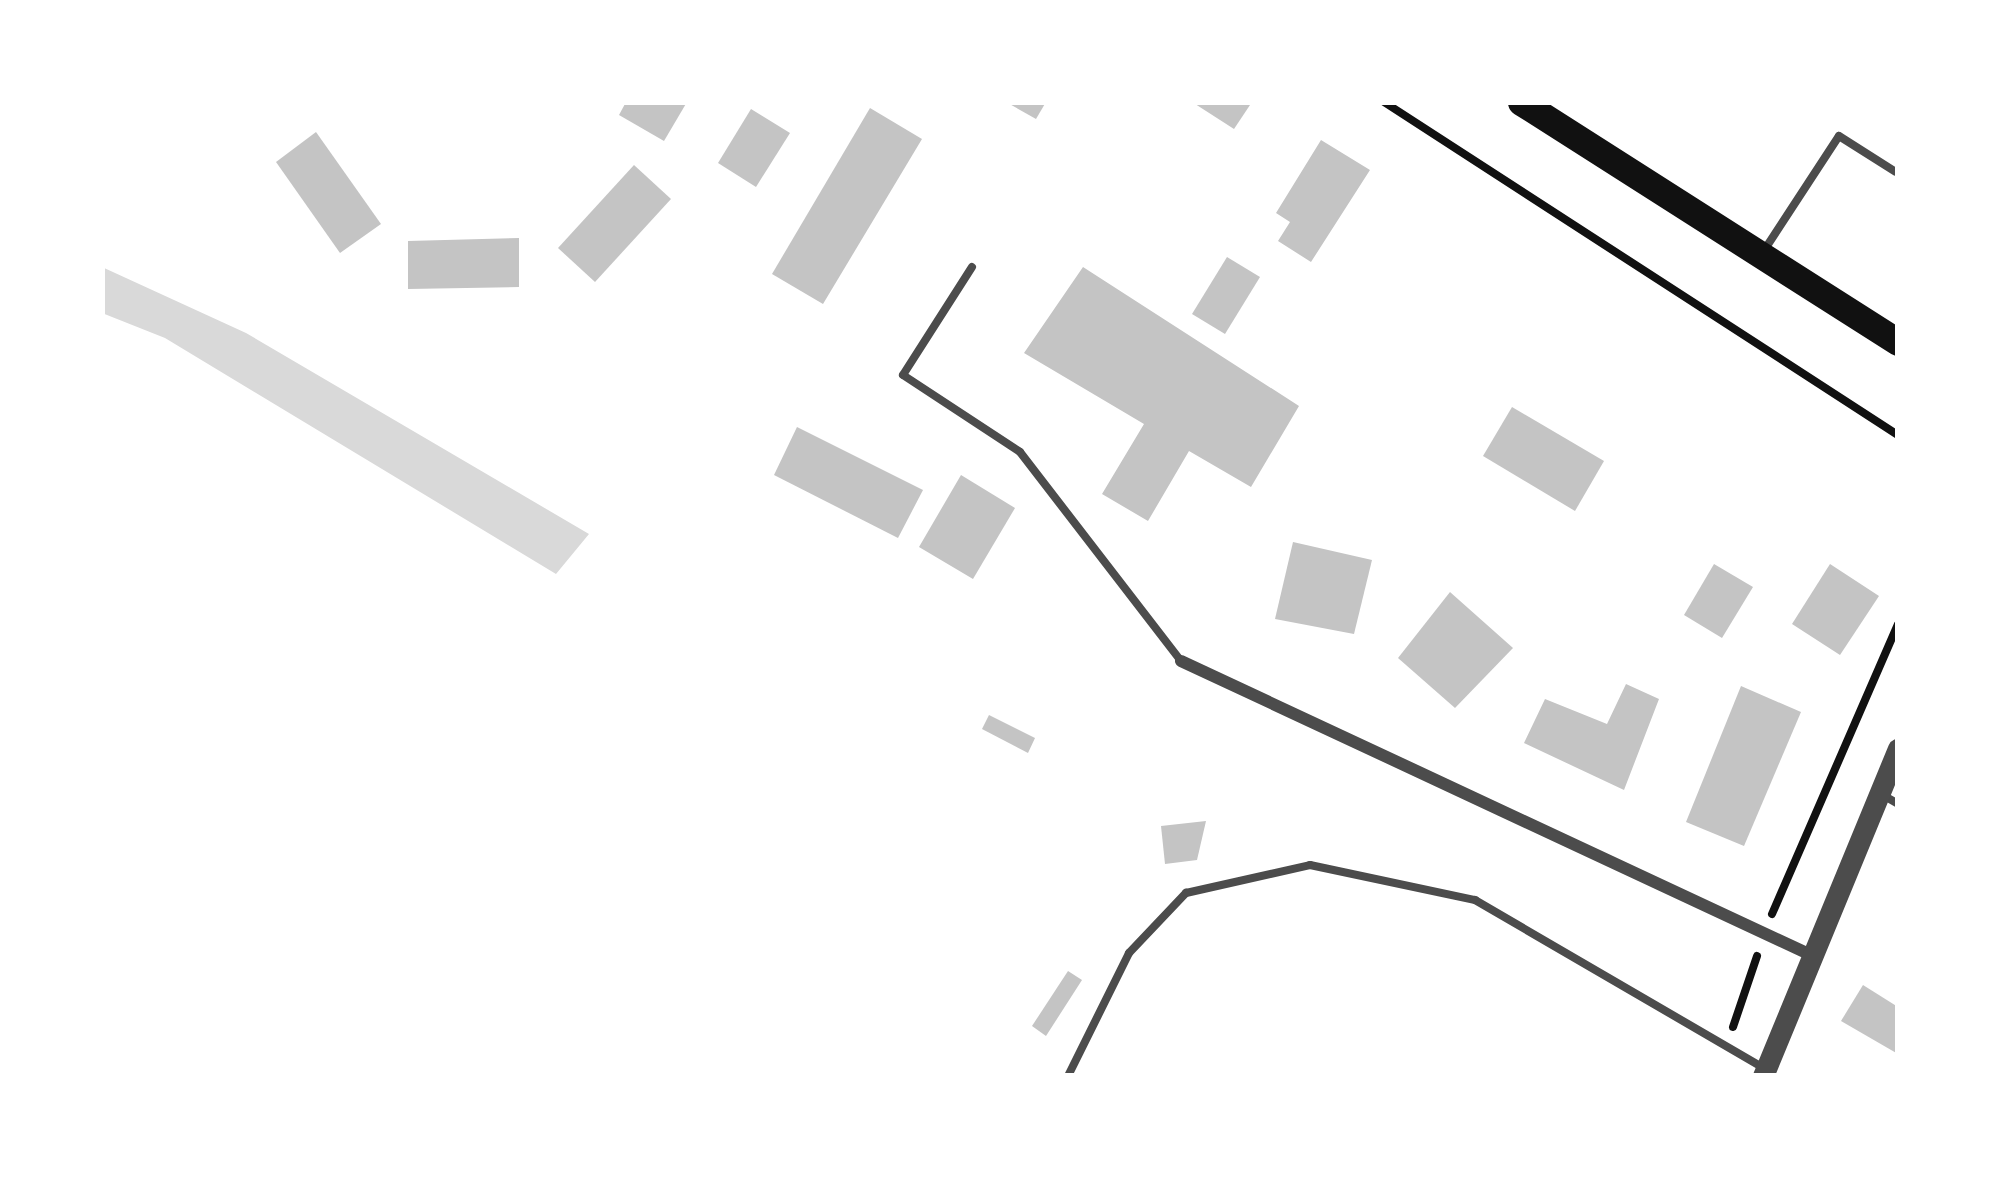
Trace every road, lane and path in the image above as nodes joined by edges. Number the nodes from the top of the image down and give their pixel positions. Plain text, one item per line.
1 (1384, 102) edge
2 (1521, 102) edge
3 (1896, 172) edge
4 (1761, 255) junction
5 (972, 267) dead end
6 (1898, 342) edge
7 (1898, 435) edge
8 (1898, 624) edge
9 (1181, 661) joint
10 (1898, 749) edge
11 (1889, 799) edge
12 (1775, 905) dead end
13 (1813, 956) junction
14 (1750, 984) dead end
15 (1740, 1006) dead end
16 (1768, 1074) edge
17 (1068, 1076) edge

1 - 7 path
2 - 4 highway
3 - 4 lane
4 - 6 highway
5 - 9 lane
8 - 12 path
9 - 13 street
10 - 11 street
11 - 13 street
13 - 16 street
14 - 15 path
16 - 17 lane

